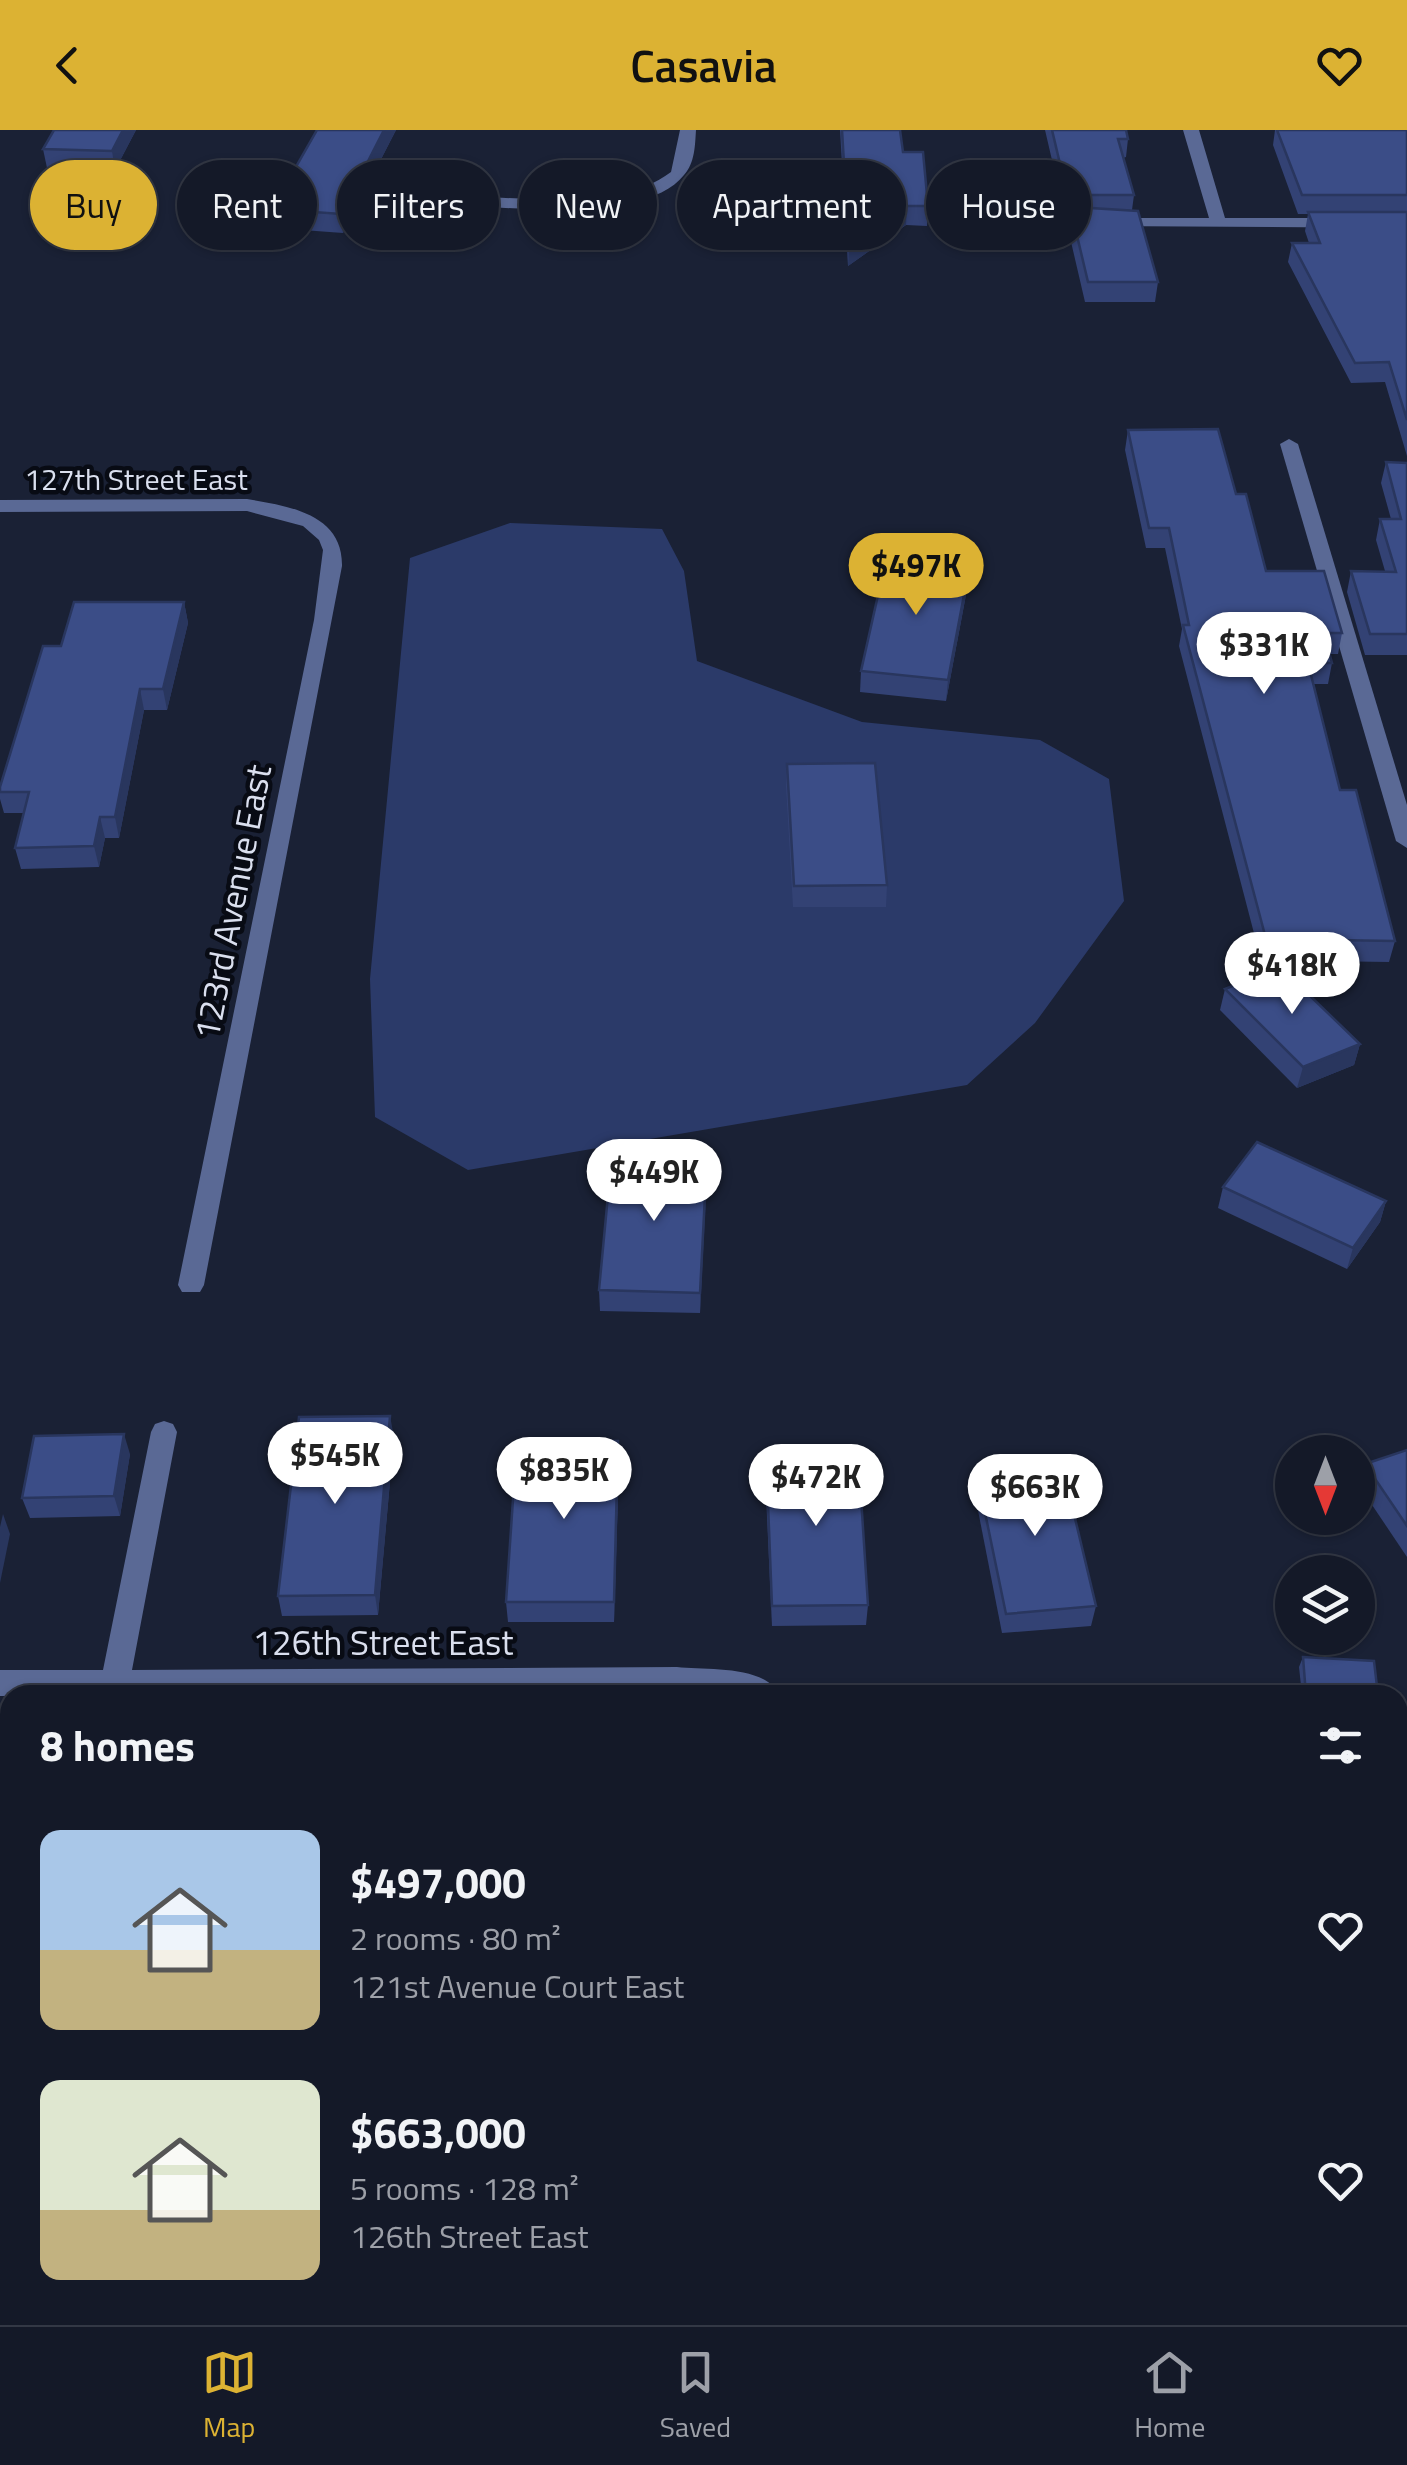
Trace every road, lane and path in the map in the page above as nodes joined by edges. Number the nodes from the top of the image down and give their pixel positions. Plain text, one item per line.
1 (688, 130) edge
2 (1191, 130) edge
3 (499, 202) edge
4 (1091, 223) edge
5 (1218, 223) junction
6 (1407, 223) edge
7 (1289, 444) dead end
8 (0, 506) edge
9 (324, 534) joint
10 (1407, 841) edge
11 (190, 1286) dead end
12 (164, 1432) dead end
13 (115, 1682) junction
14 (0, 1683) edge
15 (729, 1685) edge

1 - 3 street
2 - 5 street
4 - 5 street
5 - 6 street
7 - 10 street
8 - 9 street, 127th Street East
9 - 11 street, 123rd Avenue East
12 - 13 street
13 - 14 street, 126th Street East
13 - 15 street, 126th Street East

